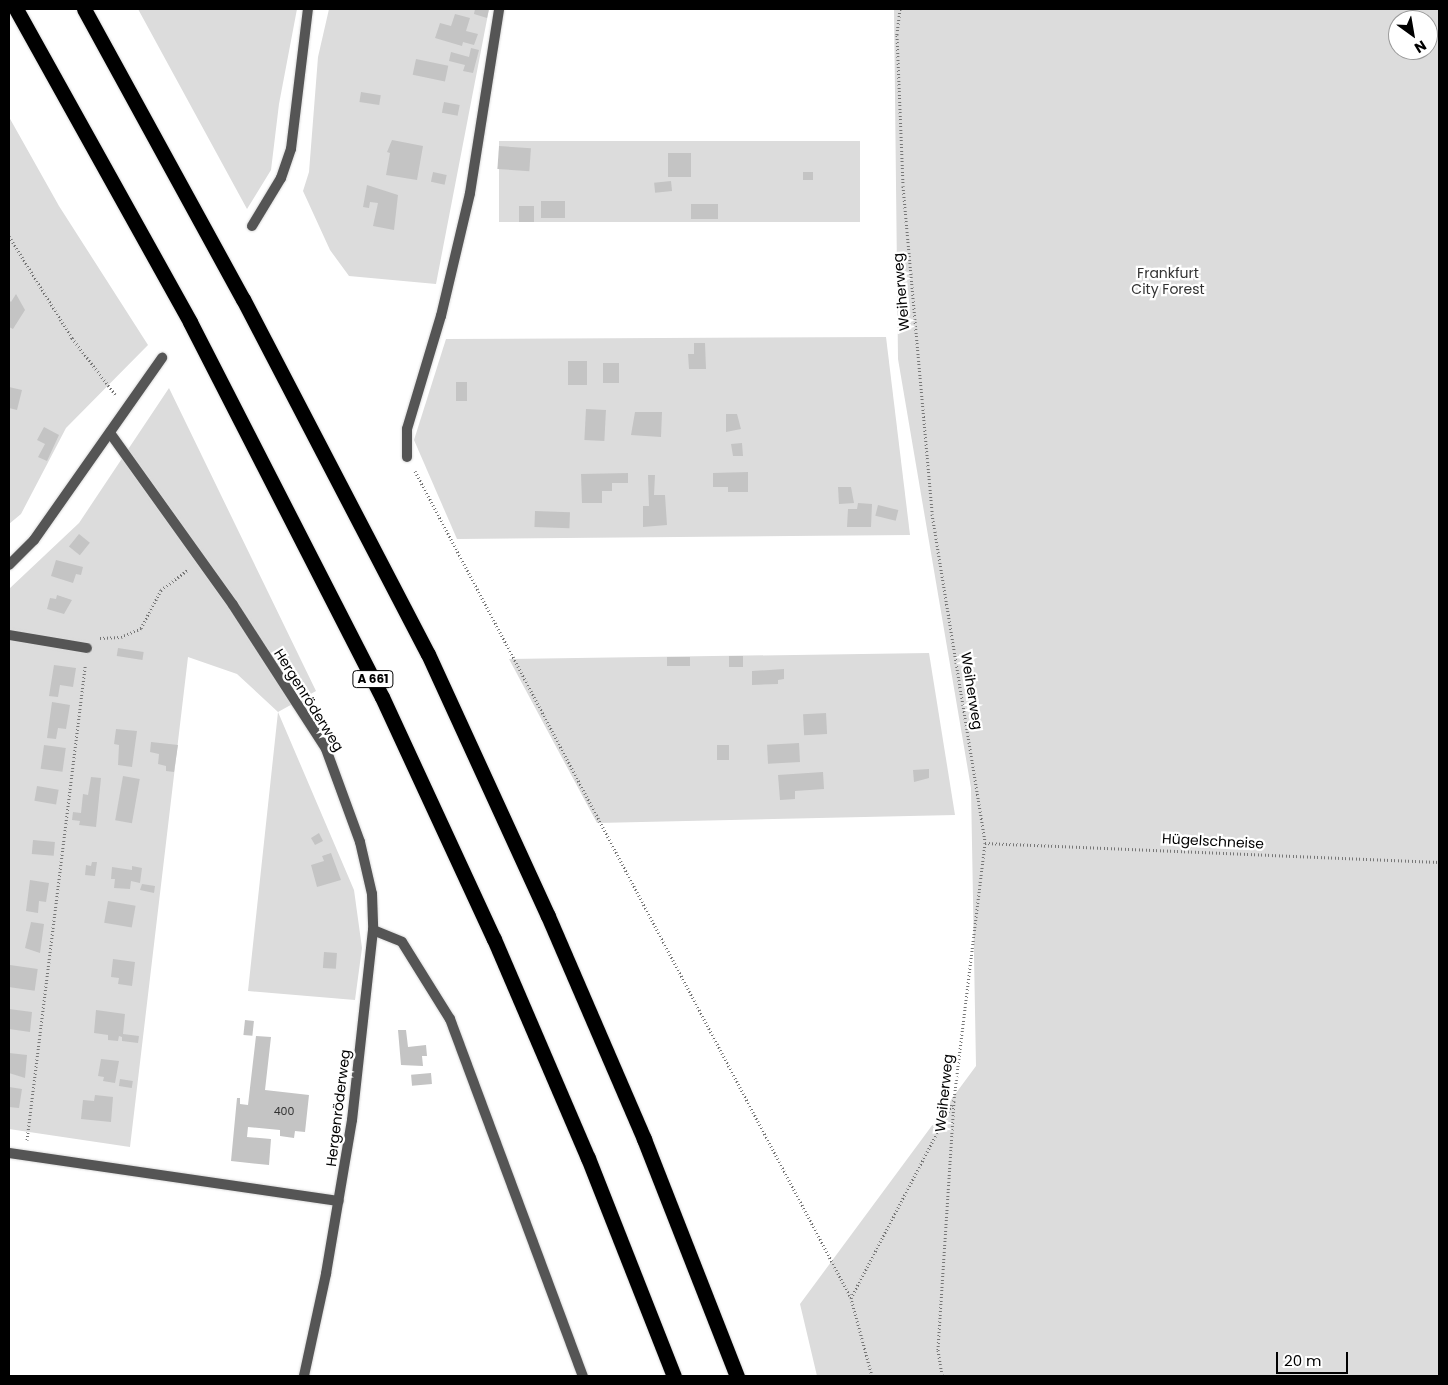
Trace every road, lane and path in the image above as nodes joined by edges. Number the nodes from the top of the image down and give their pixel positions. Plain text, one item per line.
1 (16, 9) edge
2 (84, 9) edge
3 (308, 9) edge
4 (499, 9) edge
5 (900, 9) edge
6 (252, 226) dead end
7 (9, 232) edge
8 (9, 236) edge
9 (10, 241) edge
10 (162, 358) dead end
11 (126, 409) junction
12 (110, 433) junction
13 (407, 457) joint
14 (202, 562) junction
15 (9, 565) edge
16 (9, 635) edge
17 (87, 648) junction
18 (985, 842) junction
19 (1439, 862) edge
20 (373, 930) junction
21 (954, 1101) junction
22 (9, 1153) edge
23 (25, 1155) junction
24 (339, 1201) junction
25 (850, 1298) junction
26 (304, 1376) edge
27 (583, 1376) edge
28 (674, 1376) edge
29 (737, 1376) edge
30 (872, 1376) edge
31 (942, 1376) edge

1 - 28 highway, A 661
2 - 29 highway
3 - 6 street
4 - 13 street
5 - 18 path, Weiherweg
7 - 9 path
8 - 9 path
9 - 11 path
10 - 11 street
11 - 12 street
12 - 14 street, Hergenröderweg
12 - 15 street
13 - 25 path
14 - 17 path
14 - 20 street, Hergenröderweg
16 - 17 street
17 - 23 path
18 - 19 path, Hügelschneise
18 - 21 path, Weiherweg
20 - 24 street, Hergenröderweg
20 - 27 street
21 - 25 path
21 - 31 path, Weiherweg
22 - 23 street
23 - 24 street
24 - 26 street, Hergenröderweg
25 - 30 path

